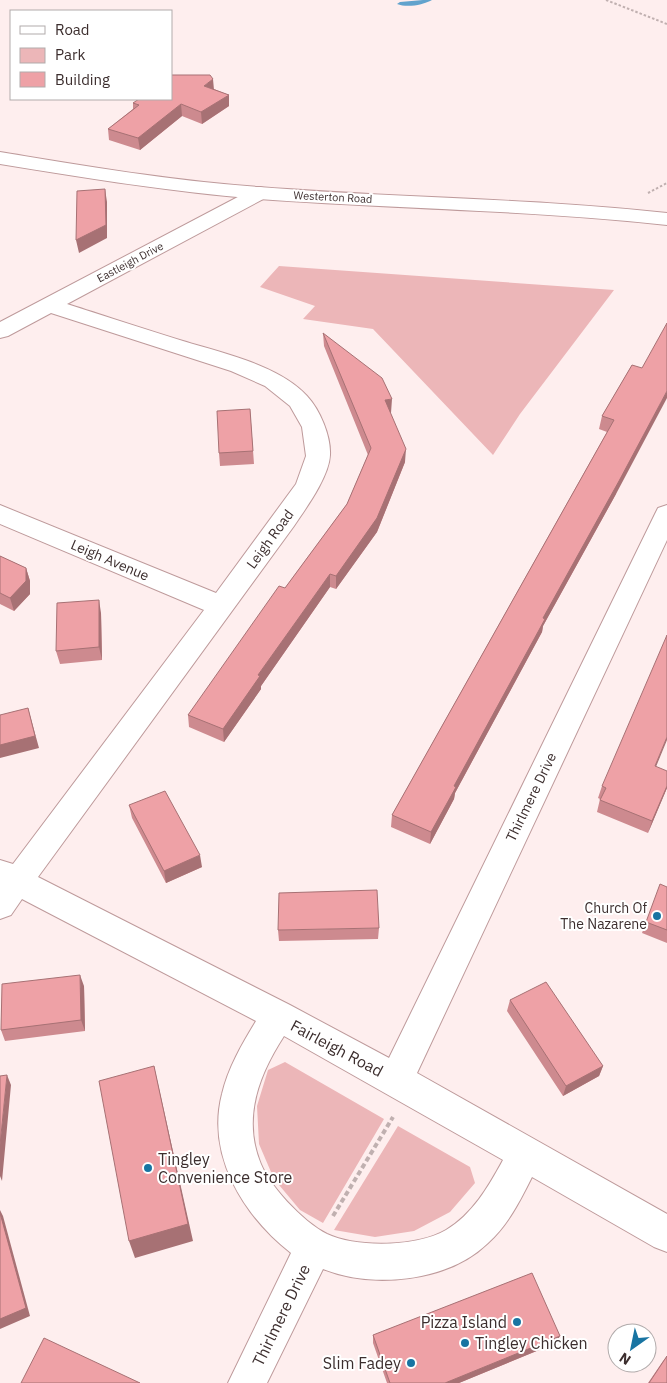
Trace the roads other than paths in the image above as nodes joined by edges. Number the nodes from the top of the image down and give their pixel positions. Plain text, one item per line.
1 (0, 158) edge
2 (260, 193) junction
3 (667, 220) edge
4 (48, 305) junction
5 (0, 331) edge
6 (0, 514) edge
7 (667, 514) edge
8 (221, 606) junction
9 (6, 886) edge
10 (278, 1016) junction
11 (403, 1084) junction
12 (525, 1154) junction
13 (667, 1234) edge
14 (314, 1246) junction
15 (248, 1383) edge

1 - 2 street, Westerton Road
2 - 3 street, Westerton Road
2 - 4 street, Eastleigh Drive
4 - 5 street, Eastleigh Drive
4 - 8 street, Leigh Road
6 - 8 street, Leigh Avenue
7 - 11 street, Thirlmere Drive
8 - 9 street, Leigh Road
9 - 10 street, Fairleigh Road
10 - 11 street, Fairleigh Road
10 - 14 street
11 - 12 street, Fairleigh Road
12 - 13 street, Fairleigh Road
12 - 14 street
14 - 15 street, Thirlmere Drive

